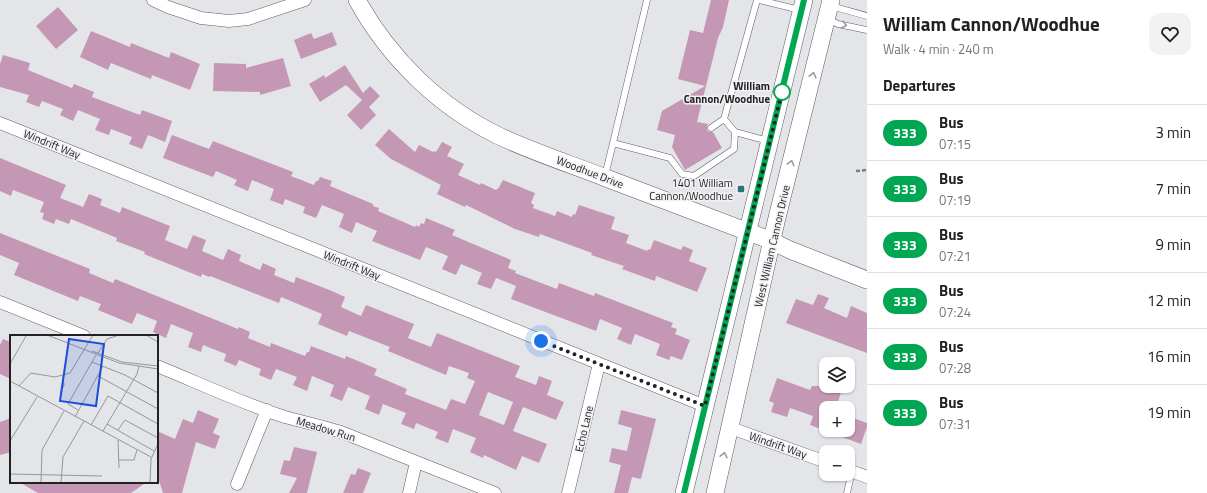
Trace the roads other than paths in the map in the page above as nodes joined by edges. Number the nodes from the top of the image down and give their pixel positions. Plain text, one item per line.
1 (153, 0) edge
2 (305, 0) edge
3 (357, 0) edge
4 (647, 0) edge
5 (758, 0) edge
6 (803, 5) edge
7 (829, 8) edge
8 (867, 16) edge
9 (867, 30) edge
10 (724, 119) junction
11 (0, 123) edge
12 (711, 128) dead end
13 (736, 132) junction
14 (770, 141) junction
15 (613, 143) junction
16 (676, 154) dead end
17 (670, 158) junction
18 (604, 177) junction
19 (747, 232) junction
20 (772, 241) junction
21 (867, 280) edge
22 (0, 302) edge
23 (82, 335) edge
24 (599, 364) junction
25 (158, 366) edge
26 (705, 406) junction
27 (267, 410) junction
28 (731, 428) junction
29 (819, 459) edge
30 (416, 462) junction
31 (855, 472) edge
32 (867, 477) edge
33 (849, 481) edge
34 (237, 484) dead end
35 (408, 493) edge
36 (495, 493) edge
37 (568, 493) edge
38 (684, 493) edge
39 (715, 493) edge
40 (847, 493) edge

1 - 2 street
3 - 18 main road, Woodhue Drive
4 - 15 lane
5 - 6 lane
5 - 10 lane
6 - 7 main road
6 - 14 main road
7 - 8 lane
7 -> 9 lane
20 -> 7 main road, West William Cannon Drive
10 - 12 lane
10 - 13 lane
11 - 24 street, Windrift Way
13 - 14 lane
13 - 17 lane
14 - 19 main road
15 - 17 lane
15 - 18 lane
16 - 17 lane
18 - 19 main road, Woodhue Drive
19 - 20 main road, Woodhue Drive
19 - 26 main road
20 - 21 main road, Woodhue Drive
20 - 28 main road, West William Cannon Drive
22 - 23 street
24 - 26 street, Windrift Way
24 - 37 street, Echo Lane
25 - 27 street, Meadow Run
26 - 38 main road
27 - 30 street, Meadow Run
27 - 34 street
28 - 29 street, Windrift Way
39 -> 28 main road, West William Cannon Drive
30 - 35 street
30 - 36 street, Meadow Run
31 - 32 street
33 - 40 lane

